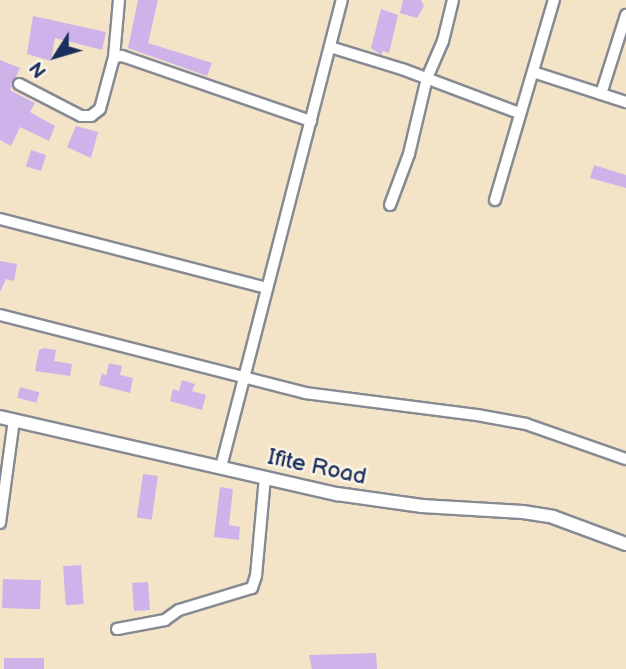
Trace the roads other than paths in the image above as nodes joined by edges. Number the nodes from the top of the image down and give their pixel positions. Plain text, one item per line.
1 (118, 0) edge
2 (342, 0) edge
3 (453, 0) edge
4 (554, 0) edge
5 (626, 15) edge
6 (330, 47) junction
7 (114, 57) junction
8 (533, 72) junction
9 (426, 78) junction
10 (19, 84) dead end
11 (601, 94) junction
12 (626, 102) edge
13 (519, 113) junction
14 (311, 121) junction
15 (495, 200) dead end
16 (390, 205) dead end
17 (0, 219) edge
18 (267, 288) junction
19 (0, 315) edge
20 (244, 377) junction
21 (0, 417) edge
22 (14, 420) junction
23 (626, 459) edge
24 (221, 467) junction
25 (265, 478) junction
26 (0, 523) edge
27 (626, 544) edge
28 (117, 629) dead end

1 - 7 street
2 - 6 street
3 - 9 street
4 - 8 street
5 - 11 street
6 - 9 street
6 - 14 street
7 - 10 street
7 - 14 street
8 - 11 street
8 - 13 street
9 - 13 street
9 - 16 street
11 - 12 street
13 - 15 street
14 - 18 street
17 - 18 street
18 - 20 street
19 - 20 street
20 - 23 street
20 - 24 street
21 - 22 street, Ifite Road
22 - 24 street, Ifite Road
22 - 26 street
24 - 25 street, Ifite Road
25 - 27 street, Ifite Road
25 - 28 street

